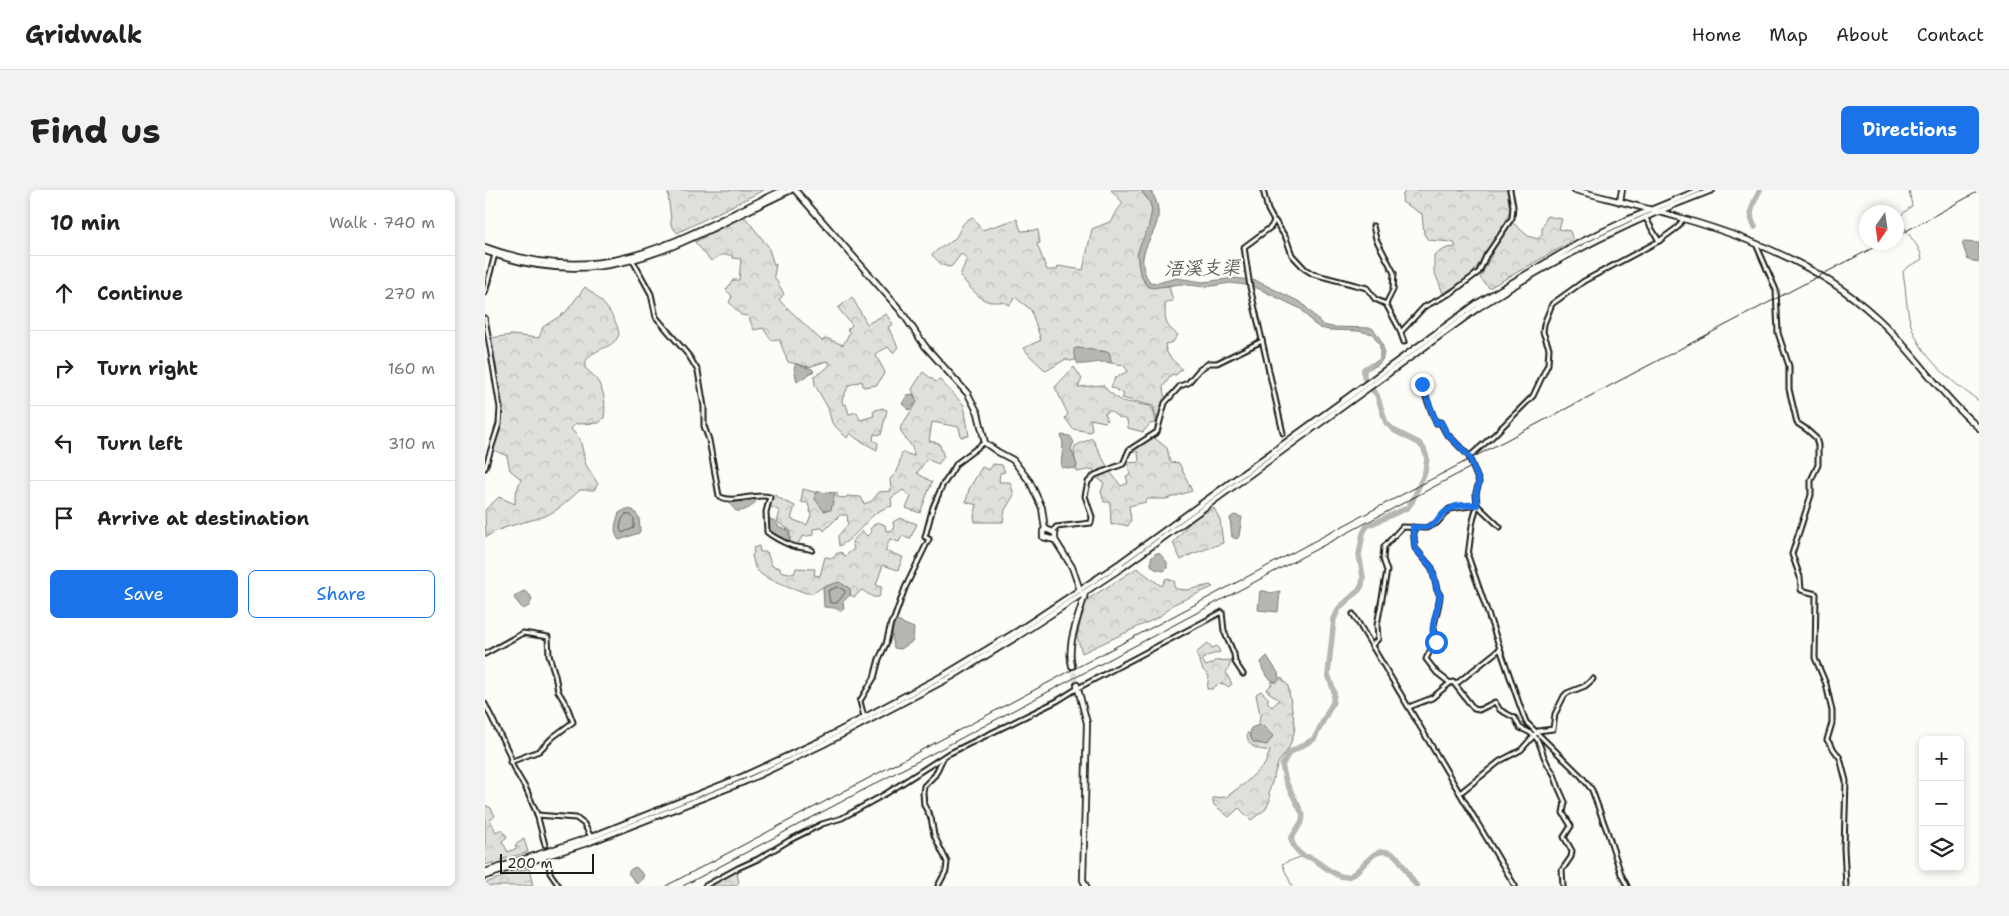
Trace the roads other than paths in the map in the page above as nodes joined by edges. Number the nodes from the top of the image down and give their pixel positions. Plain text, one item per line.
1 (783, 190) edge
2 (793, 190) edge
3 (1263, 190) edge
4 (1510, 190) edge
5 (1575, 190) edge
6 (1622, 190) edge
7 (1699, 190) edge
8 (1712, 190) edge
9 (1619, 202) junction
10 (1650, 210) junction
11 (1657, 212) junction
12 (1645, 217) junction
13 (1274, 219) junction
14 (1683, 219) junction
15 (1373, 226) dead end
16 (1659, 241) junction
17 (1755, 243) junction
18 (485, 247) edge
19 (485, 251) edge
20 (495, 254) junction
21 (633, 261) junction
22 (485, 293) edge
23 (1386, 304) junction
24 (485, 318) edge
25 (1401, 332) junction
26 (1262, 341) junction
27 (1404, 342) dead end
28 (1375, 379) junction
29 (1421, 382) dead end
30 (1979, 428) edge
31 (1283, 432) dead end
32 (985, 442) junction
33 (1469, 456) junction
34 (485, 468) edge
35 (1477, 505) junction
36 (1413, 527) junction
37 (1500, 527) dead end
38 (1045, 530) junction
39 (1053, 532) junction
40 (1055, 540) junction
41 (812, 550) dead end
42 (1082, 592) junction
43 (1353, 614) dead end
44 (1372, 645) junction
45 (1500, 648) junction
46 (485, 654) edge
47 (1072, 666) tunnel mouth
48 (1243, 674) dead end
49 (1593, 679) dead end
50 (1450, 683) junction
51 (1456, 684) junction
52 (1078, 686) junction
53 (485, 704) edge
54 (1409, 707) junction
55 (864, 718) junction
56 (1537, 732) junction
57 (1534, 736) junction
58 (943, 757) junction
59 (510, 762) junction
60 (1459, 793) junction
61 (537, 815) junction
62 (591, 837) junction
63 (545, 845) dead end
64 (549, 863) dead end
65 (485, 872) edge
66 (485, 876) edge
67 (559, 886) edge
68 (705, 886) edge
69 (939, 886) edge
70 (1084, 886) edge
71 (1515, 886) edge
72 (1563, 886) edge
73 (1627, 886) edge
74 (1846, 886) edge

1 - 18 main road
2 - 21 main road
2 - 32 main road
3 - 13 street
4 - 25 street
5 - 9 main road
6 - 9 main road
7 - 10 main road
8 - 11 main road
9 - 10 main road
10 - 11 main road
10 - 28 main road
11 - 12 main road
11 - 14 main road
12 - 16 street
12 - 28 main road
13 - 23 street
13 - 26 street
14 - 16 street
14 - 17 main road
15 - 23 street
16 - 33 street
17 - 30 main road
17 - 74 street
19 - 20 main road
20 - 21 main road
20 - 22 street
21 - 41 street
23 - 25 street
24 - 34 street
25 - 27 street
26 - 31 street
26 - 39 street
28 - 42 main road
29 - 33 street
32 - 38 main road
32 - 55 street
33 - 35 street
35 - 36 street
35 - 37 street
35 - 45 street
36 - 44 street
36 - 50 street
38 - 39 main road
38 - 40 main road
39 - 40 main road
40 - 42 main road
42 - 47 main road
42 - 55 main road
42 - 66 main road
43 - 44 street
44 - 54 street
45 - 51 street
45 - 56 street
46 - 59 street
48 - 52 street
49 - 56 street
50 - 51 street
50 - 54 street
51 - 57 street
52 - 58 street
52 - 70 main road
53 - 59 street
54 - 60 street
55 - 62 main road
56 - 57 street
56 - 73 street
57 - 60 street
57 - 72 street
58 - 68 street
58 - 69 street
59 - 61 street
60 - 71 street
61 - 62 street
61 - 63 street
62 - 65 main road
64 - 67 street

